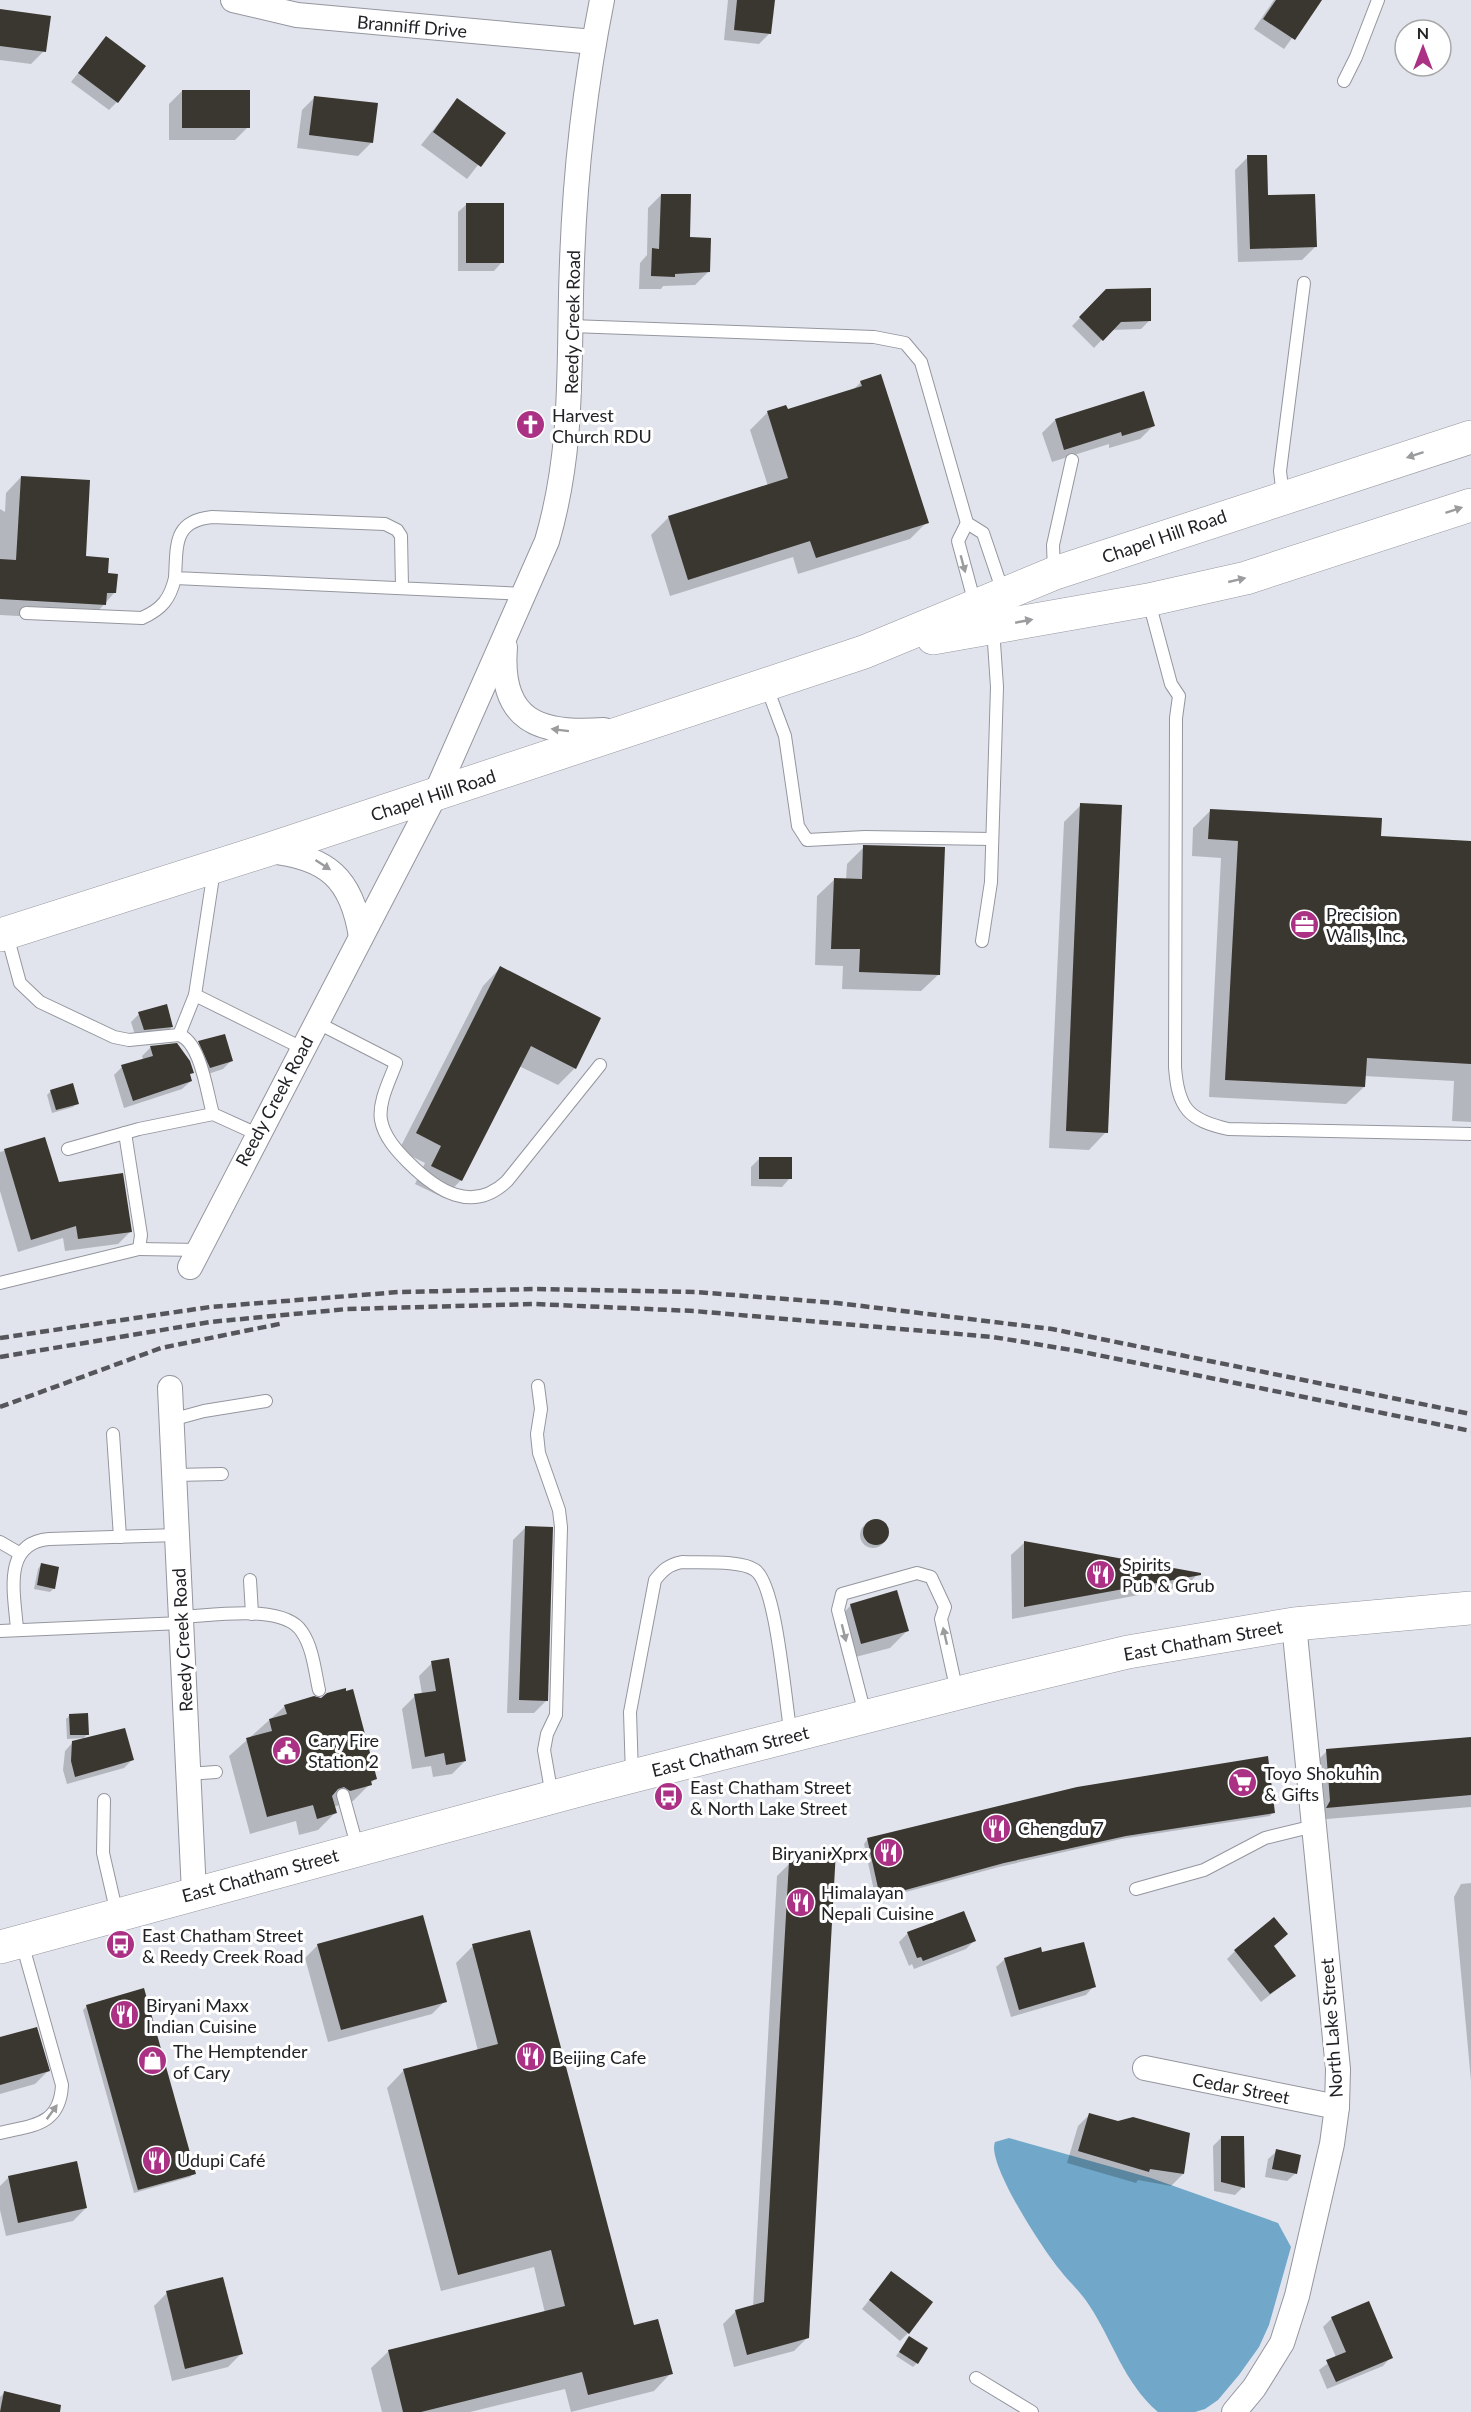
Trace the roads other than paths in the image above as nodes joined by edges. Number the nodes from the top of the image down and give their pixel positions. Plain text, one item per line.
1 (233, 0) edge
2 (602, 0) edge
3 (1378, 0) edge
4 (594, 42) junction
5 (1344, 81) dead end
6 (1304, 283) dead end
7 (571, 327) junction
8 (1471, 437) edge
9 (1072, 460) dead end
10 (1283, 496) junction
11 (1471, 505) edge
12 (967, 523) junction
13 (1055, 573) junction
14 (175, 578) junction
15 (402, 587) junction
16 (525, 594) junction
17 (1148, 600) junction
18 (991, 609) junction
19 (26, 613) dead end
20 (507, 635) junction
21 (765, 684) junction
22 (639, 727) junction
23 (435, 795) junction
24 (992, 839) junction
25 (267, 850) junction
26 (214, 866) junction
27 (2, 930) edge
28 (361, 937) junction
29 (982, 941) dead end
30 (195, 995) junction
31 (316, 1022) junction
32 (179, 1035) junction
33 (302, 1048) junction
34 (600, 1065) dead end
35 (213, 1114) junction
36 (125, 1133) junction
37 (257, 1134) junction
38 (1471, 1134) edge
39 (68, 1149) dead end
40 (139, 1249) junction
41 (194, 1258) joint
42 (0, 1283) edge
43 (538, 1386) dead end
44 (170, 1388) dead end
45 (266, 1401) dead end
46 (171, 1420) junction
47 (113, 1434) dead end
48 (222, 1474) dead end
49 (174, 1475) junction
50 (177, 1535) junction
51 (120, 1537) junction
52 (0, 1542) edge
53 (19, 1553) junction
54 (250, 1580) dead end
55 (1471, 1608) edge
56 (252, 1614) junction
57 (181, 1620) junction
58 (1294, 1624) junction
59 (17, 1630) junction
60 (0, 1631) edge
61 (319, 1690) dead end
62 (957, 1693) junction
63 (866, 1716) junction
64 (791, 1736) junction
65 (216, 1773) dead end
66 (188, 1774) junction
67 (632, 1777) junction
68 (343, 1795) dead end
69 (552, 1797) junction
70 (104, 1800) dead end
71 (1314, 1826) junction
72 (358, 1849) junction
73 (1136, 1889) dead end
74 (194, 1893) junction
75 (117, 1915) junction
76 (11, 1944) edge
77 (1145, 2068) dead end
78 (1337, 2107) junction
79 (0, 2133) edge
80 (976, 2378) dead end
81 (1032, 2412) edge
82 (1234, 2412) edge

1 - 4 street, Branniff Drive
2 - 4 street, Reedy Creek Road
3 - 5 lane
4 - 7 street, Reedy Creek Road
6 - 10 lane
7 - 12 lane
7 - 16 street, Reedy Creek Road
8 -> 10 main road, Chapel Hill Road
9 - 13 lane
10 - 13 main road, Chapel Hill Road
17 -> 11 main road, Chapel Hill Road
12 - 18 lane
12 -> 18 lane
13 - 18 main road, Chapel Hill Road
14 - 15 lane
14 - 15 lane
14 - 19 lane
15 - 16 lane
16 - 20 street, Reedy Creek Road
18 -> 17 main road, Chapel Hill Road
17 - 38 lane
18 - 21 main road, Chapel Hill Road
18 - 24 lane
22 -> 20 street, Reedy Creek Road
20 - 23 street, Reedy Creek Road
21 - 22 main road, Chapel Hill Road
21 - 24 lane
22 - 23 main road, Chapel Hill Road
23 - 25 main road, Chapel Hill Road
23 - 28 street, Reedy Creek Road
24 - 29 lane
25 - 26 main road, Chapel Hill Road
25 -> 28 street
26 - 27 main road, Chapel Hill Road
26 - 30 lane
27 - 32 lane
28 - 31 street, Reedy Creek Road
30 - 32 lane
30 - 33 lane
31 - 33 street, Reedy Creek Road
31 - 34 lane
32 - 35 lane
33 - 37 street, Reedy Creek Road
35 - 36 lane
35 - 37 lane
36 - 39 lane
36 - 40 lane
37 - 41 street, Reedy Creek Road
40 - 41 lane
40 - 42 lane
43 - 69 lane
44 - 46 street, Reedy Creek Road
45 - 46 lane
46 - 49 street, Reedy Creek Road
47 - 51 lane
48 - 49 lane
49 - 50 street, Reedy Creek Road
50 - 51 lane
50 - 57 street, Reedy Creek Road
51 - 53 lane
52 - 53 lane
53 - 59 lane
54 - 56 lane
55 - 58 main road, East Chatham Street
56 - 57 lane
56 - 61 lane
57 - 59 lane
57 - 66 street, Reedy Creek Road
58 - 62 main road, East Chatham Street
58 - 71 street, North Lake Street
59 - 60 lane
62 - 63 main road, East Chatham Street
62 -> 63 lane
63 - 64 main road, East Chatham Street
64 - 67 main road, East Chatham Street
64 - 67 lane
65 - 66 lane
66 - 74 street, Reedy Creek Road
67 - 69 main road, East Chatham Street
68 - 72 lane
69 - 72 main road, East Chatham Street
70 - 75 lane
71 - 73 lane
71 - 78 street, North Lake Street
72 - 74 main road, East Chatham Street
74 - 75 main road, East Chatham Street
75 - 76 main road, East Chatham Street
79 -> 76 lane
77 - 78 street, Cedar Street
78 - 82 street, North Lake Street
80 - 81 lane

